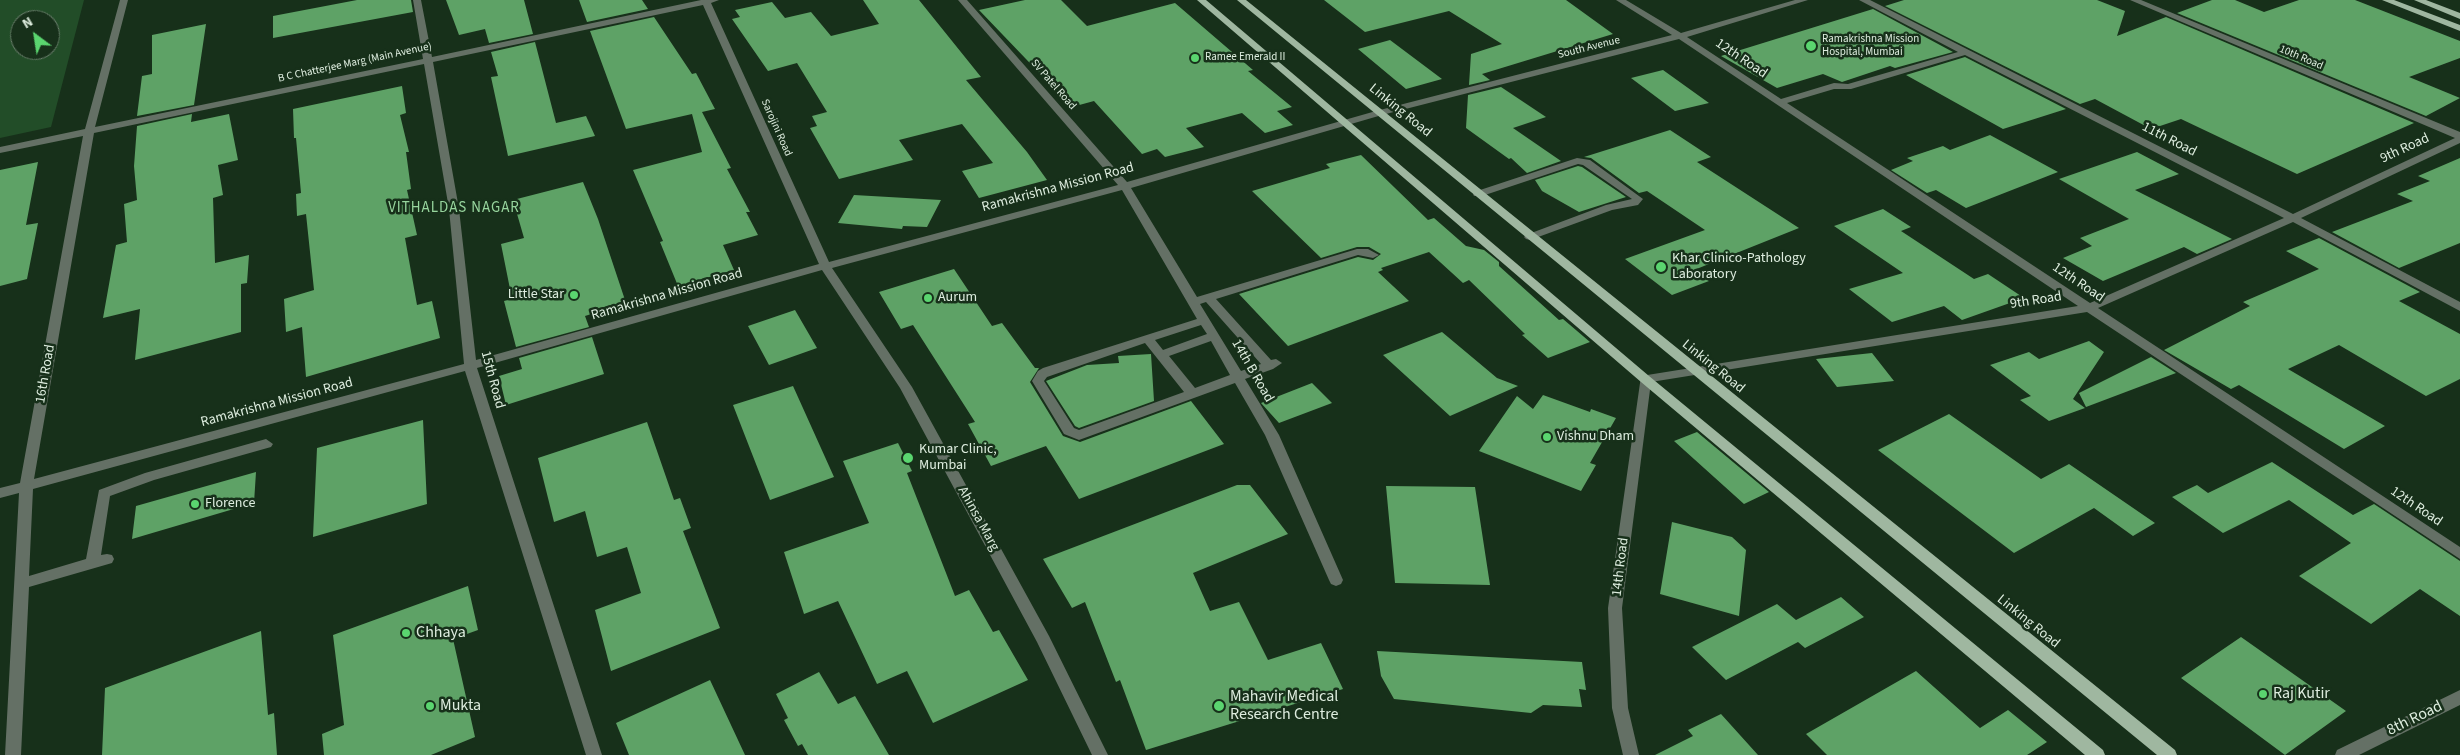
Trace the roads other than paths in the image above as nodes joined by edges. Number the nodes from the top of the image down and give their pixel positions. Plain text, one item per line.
1 (124, 0) edge
2 (417, 0) edge
3 (962, 0) edge
4 (1201, 0) edge
5 (1241, 0) edge
6 (1620, 0) edge
7 (1804, 0) edge
8 (1863, 0) edge
9 (2134, 0) edge
10 (2386, 0) edge
11 (2418, 0) edge
12 (709, 1) edge
13 (2460, 16) edge
14 (2460, 28) edge
15 (1680, 36) junction
16 (1966, 52) junction
17 (426, 61) junction
18 (1779, 102) junction
19 (1379, 113) junction
20 (1343, 123) junction
21 (89, 131) junction
22 (2460, 138) edge
23 (0, 150) edge
24 (1126, 186) junction
25 (1478, 194) junction
26 (2293, 218) junction
27 (1530, 237) junction
28 (1373, 255) dead end
29 (825, 266) junction
30 (1208, 297) junction
31 (1194, 302) junction
32 (2089, 308) junction
33 (2460, 308) edge
34 (1205, 320) junction
35 (1214, 336) junction
36 (1148, 339) junction
37 (1161, 355) junction
38 (470, 366) junction
39 (1693, 370) junction
40 (1238, 378) junction
41 (1645, 379) junction
42 (1192, 394) junction
43 (265, 422) junction
44 (149, 454) junction
45 (150, 479) junction
46 (26, 487) junction
47 (0, 493) edge
48 (2460, 554) edge
49 (1336, 580) dead end
50 (20, 584) junction
51 (2460, 697) edge
52 (13, 755) edge
53 (594, 755) edge
54 (1100, 755) edge
55 (1631, 755) edge
56 (2097, 755) edge
57 (2169, 755) edge
58 (2343, 755) edge

1 - 21 street, 16th Road
2 - 17 street, 15th Road
3 - 24 street, SV Patel Road
4 - 20 main road
5 - 19 main road, Linking Road
6 - 15 street, 12th Road
7 - 15 street, South Avenue
8 - 16 street, 11th Road
9 - 22 street, 10th Road
10 - 14 main road
11 - 13 main road
12 - 17 street, B C Chatterjee Marg (Main Avenue)
12 - 29 street, Sarojini Road
15 - 18 street, 12th Road
15 - 19 street, South Avenue
16 - 18 street
16 - 26 street, 11th Road
17 - 21 street, B C Chatterjee Marg (Main Avenue)
17 - 38 street, 15th Road
18 - 32 street, 12th Road
19 - 20 street, South Avenue
19 - 25 main road, Linking Road
20 - 24 street, Ramakrishna Mission Road
20 - 41 main road
21 - 23 street, B C Chatterjee Marg (Main Avenue)
21 - 46 street, 16th Road
22 - 26 street, 9th Road
24 - 29 street, Ramakrishna Mission Road
24 - 31 street, 14th B Road
25 - 27 main road, Linking Road
25 - 27 street
26 - 32 street, 9th Road
26 - 33 street, 11th Road
27 - 39 main road, Linking Road
28 - 30 street
29 - 38 street, Ramakrishna Mission Road
29 - 54 street, Ahinsa Marg
30 - 31 street
30 - 40 street
31 - 34 street, 14th B Road
32 - 39 street, 9th Road
32 - 48 street, 12th Road
34 - 35 street, 14th B Road
34 - 36 street
35 - 37 street
35 - 40 street, 14th B Road
36 - 37 street
36 - 42 street
37 - 42 street
38 - 43 street, Ramakrishna Mission Road
38 - 53 street, 15th Road
39 - 41 street, 9th Road
39 - 57 main road, Linking Road
40 - 42 street
40 - 49 street, 14th B Road
41 - 55 street, 14th Road
41 - 56 main road
43 - 44 street, Ramakrishna Mission Road
43 - 45 street
44 - 45 street
44 - 46 street, Ramakrishna Mission Road
45 - 50 street
46 - 47 street, Ramakrishna Mission Road
46 - 50 street, 16th Road
50 - 52 street, 16th Road
51 - 58 street, 8th Road

